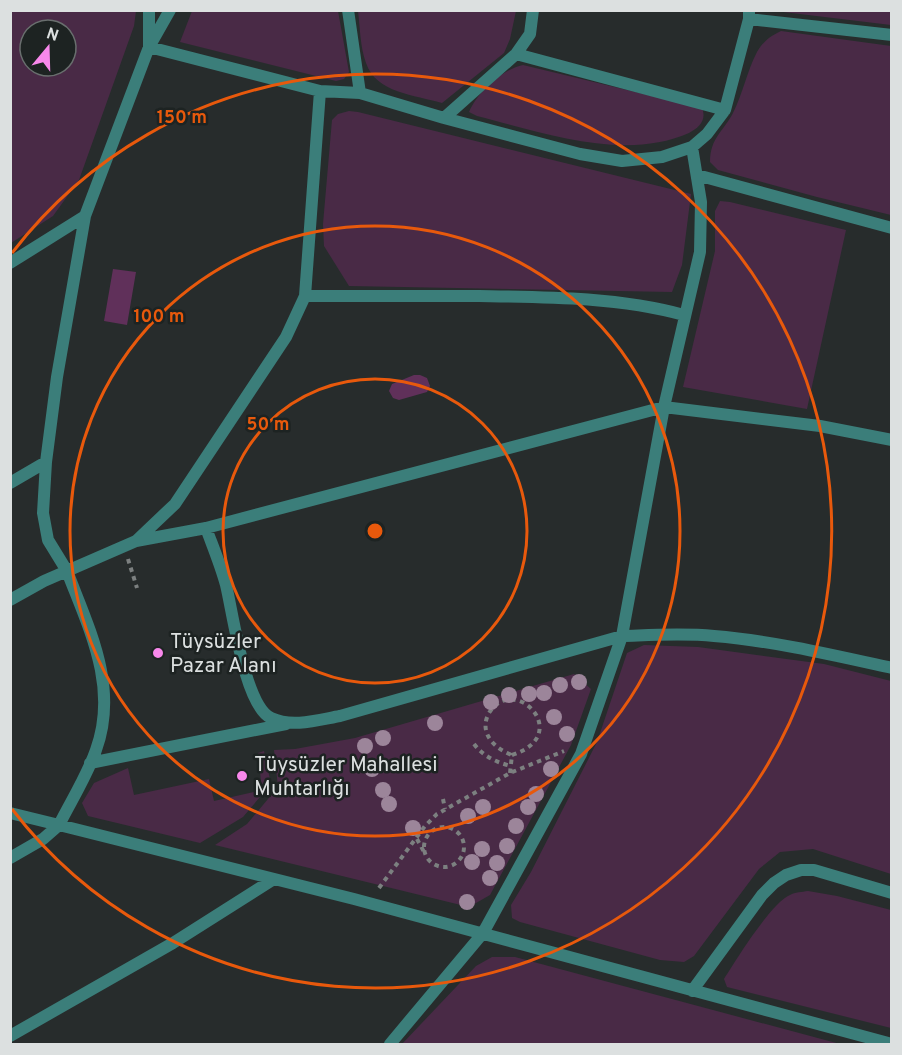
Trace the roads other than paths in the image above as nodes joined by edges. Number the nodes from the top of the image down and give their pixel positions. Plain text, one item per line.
1 (149, 10) edge
2 (170, 10) edge
3 (348, 10) edge
4 (533, 10) edge
5 (749, 15) edge
6 (891, 35) edge
7 (149, 47) junction
8 (516, 54) junction
9 (320, 91) junction
10 (360, 93) junction
11 (725, 110) junction
12 (444, 118) junction
13 (692, 147) junction
14 (697, 175) junction
15 (85, 216) junction
16 (891, 228) edge
17 (10, 262) edge
18 (305, 296) junction
19 (684, 315) junction
20 (664, 406) junction
21 (891, 440) edge
22 (46, 462) junction
23 (10, 483) edge
24 (206, 528) junction
25 (136, 541) junction
26 (67, 571) junction
27 (10, 600) edge
28 (622, 636) junction
29 (891, 668) edge
30 (291, 723) junction
31 (90, 763) junction
32 (10, 813) edge
33 (59, 825) junction
34 (10, 858) edge
35 (274, 879) junction
36 (891, 893) edge
37 (483, 933) junction
38 (692, 992) junction
39 (10, 1036) edge
40 (390, 1044) edge
41 (891, 1044) edge

1 - 7 street
2 - 7 street
3 - 10 street
4 - 8 street
5 - 6 street
5 - 11 street
7 - 9 street
7 - 15 street
8 - 11 street
8 - 12 street
9 - 10 street
9 - 18 street
10 - 12 street
11 - 13 street
12 - 13 street
13 - 14 street
14 - 16 street
14 - 19 street
15 - 17 street
15 - 22 street
18 - 19 street
18 - 25 street
19 - 20 street
20 - 21 street
20 - 24 street
20 - 28 street
22 - 23 street
22 - 26 street
24 - 25 street
24 - 30 street
25 - 26 street
26 - 27 street
26 - 31 street
28 - 29 street
28 - 30 street
28 - 37 street
30 - 31 street
31 - 33 street
32 - 33 street
33 - 34 street
33 - 35 street
35 - 37 street
35 - 39 street
36 - 38 street
37 - 38 street
37 - 40 street
38 - 41 street

